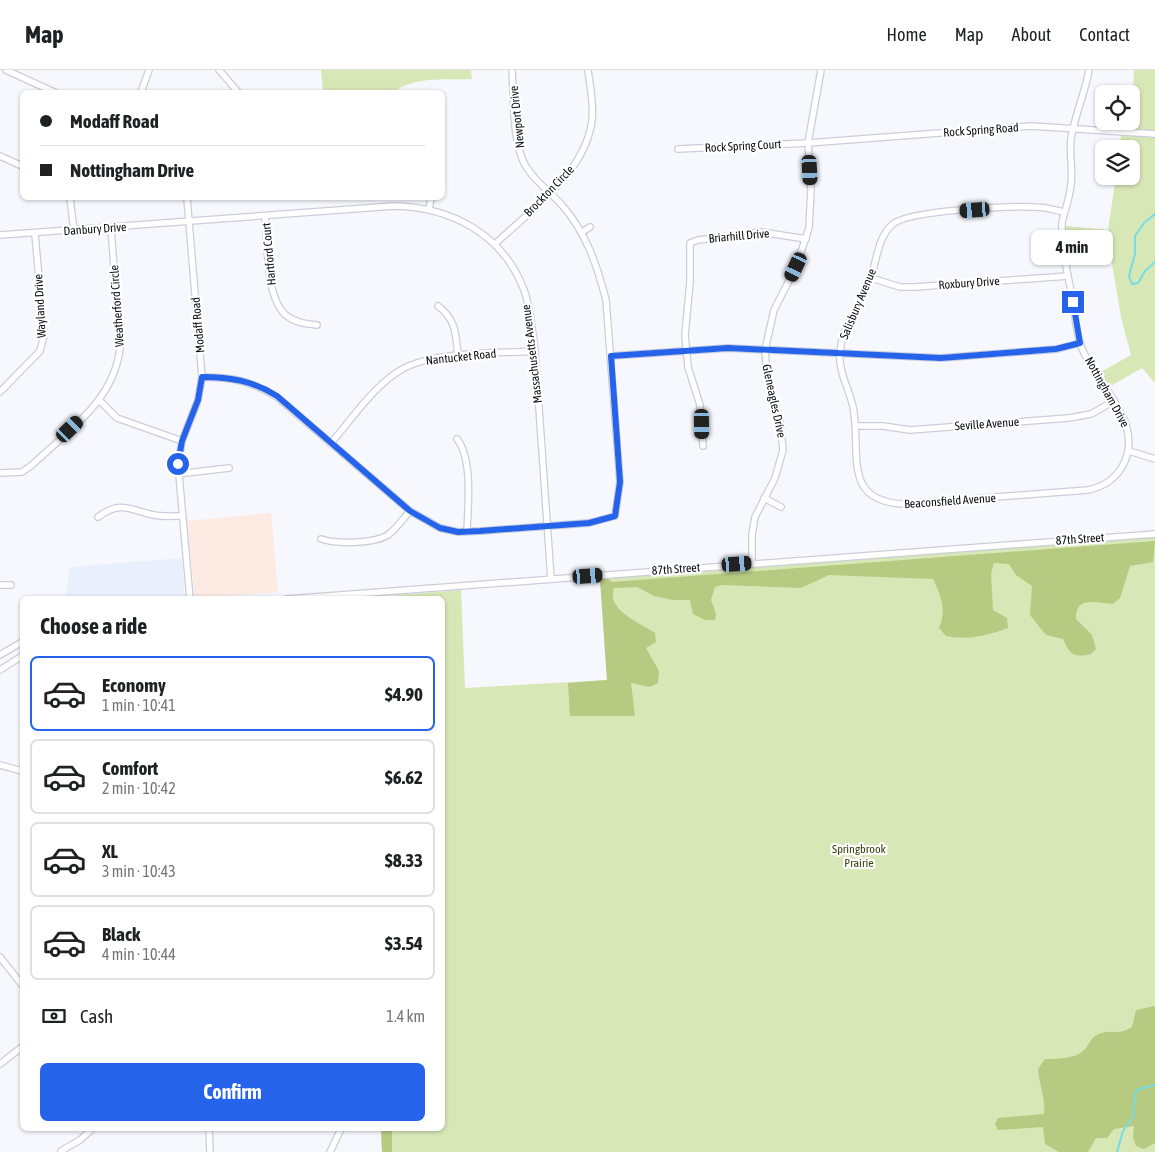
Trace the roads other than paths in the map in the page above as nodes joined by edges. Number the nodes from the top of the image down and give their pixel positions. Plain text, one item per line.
1 (6, 70) edge
2 (150, 70) edge
3 (219, 70) edge
4 (512, 70) edge
5 (588, 70) edge
6 (821, 70) edge
7 (1089, 70) edge
8 (50, 90) edge
9 (142, 90) edge
10 (236, 90) edge
11 (1073, 128) junction
12 (1155, 134) edge
13 (808, 143) junction
14 (678, 149) dead end
15 (0, 156) edge
16 (20, 165) edge
17 (550, 192) junction
18 (70, 200) edge
19 (187, 200) edge
20 (431, 200) edge
21 (429, 208) junction
22 (1064, 212) junction
23 (265, 216) junction
24 (189, 222) junction
25 (590, 227) dead end
26 (111, 228) junction
27 (74, 231) junction
28 (582, 232) junction
29 (35, 234) junction
30 (0, 235) edge
31 (806, 239) junction
32 (495, 244) junction
33 (1068, 276) junction
34 (871, 278) junction
35 (438, 306) dead end
36 (317, 326) dead end
37 (1080, 343) junction
38 (687, 350) junction
39 (765, 350) junction
40 (534, 351) junction
41 (839, 354) junction
42 (458, 356) junction
43 (611, 356) junction
44 (202, 377) junction
45 (0, 392) edge
46 (100, 401) junction
47 (1114, 401) junction
48 (856, 426) junction
49 (457, 440) dead end
50 (182, 441) junction
51 (331, 444) junction
52 (703, 446) dead end
53 (1129, 451) junction
54 (1155, 459) edge
55 (229, 468) dead end
56 (0, 473) edge
57 (178, 474) junction
58 (764, 498) junction
59 (782, 507) dead end
60 (410, 511) junction
61 (182, 516) junction
62 (98, 518) dead end
63 (547, 526) junction
64 (468, 532) junction
65 (1155, 534) edge
66 (321, 539) dead end
67 (752, 563) junction
68 (551, 579) junction
69 (0, 585) edge
70 (11, 585) dead end
71 (190, 596) edge
72 (327, 596) edge
73 (20, 643) edge
74 (0, 655) edge
75 (20, 657) edge
76 (0, 670) edge
77 (0, 765) edge
78 (20, 770) edge
79 (0, 957) edge
80 (20, 982) edge
81 (20, 1048) edge
82 (0, 1064) edge
83 (90, 1131) edge
84 (209, 1131) edge
85 (340, 1131) edge
86 (61, 1151) dead end
87 (210, 1152) edge
88 (330, 1152) edge

1 - 8 street
2 - 9 street
3 - 10 street
4 - 17 street, Newport Drive
5 - 17 street, Brockton Circle
6 - 13 street, Gleneagles Drive
7 - 11 street, Nottingham Drive
11 - 12 street, Rock Spring Road
11 - 13 street, Rock Spring Road
11 - 22 street, Nottingham Drive
13 - 14 street, Rock Spring Court
13 - 31 street, Gleneagles Drive
15 - 16 street
17 - 28 street, Newport Drive
17 - 32 street, Brockton Circle
18 - 27 street
19 - 24 street, Modaff Road
20 - 21 street
21 - 23 street, Massachusetts Avenue
21 - 32 street, Massachusetts Avenue
22 - 33 street, Nottingham Drive
22 - 34 street, Salisbury Avenue
23 - 24 street, Massachusetts Avenue
23 - 36 street, Hartford Court
24 - 26 street, Danbury Drive
24 - 44 street, Modaff Road
25 - 28 street
26 - 27 street, Danbury Drive
26 - 46 street, Weatherford Circle
27 - 29 street, Danbury Drive
28 - 43 street, Newport Drive
29 - 30 street, Danbury Drive
29 - 45 street, Wayland Drive
31 - 38 street, Briarhill Drive
31 - 39 street, Gleneagles Drive
32 - 40 street, Massachusetts Avenue
33 - 34 street, Roxbury Drive
33 - 37 street, Nottingham Drive
34 - 41 street, Salisbury Avenue
35 - 42 street
37 - 41 street
37 - 47 street, Nottingham Drive
38 - 39 street
38 - 43 street
38 - 52 street
39 - 41 street
39 - 58 street, Gleneagles Drive
40 - 42 street, Nantucket Road
40 - 63 street, Massachusetts Avenue
41 - 48 street, Beaconsfield Avenue
42 - 51 street, Nantucket Road
43 - 63 street, Newport Drive
44 - 50 street, Modaff Road
44 - 51 street, Newport Drive
46 - 50 street
46 - 56 street, Weatherford Circle
47 - 48 street, Seville Avenue
47 - 53 street, Nottingham Drive
48 - 53 street, Beaconsfield Avenue
49 - 64 street
50 - 57 street, Modaff Road
51 - 60 street, Newport Drive
53 - 54 street
55 - 57 street
57 - 61 street, Modaff Road
58 - 59 street
58 - 67 street, Gleneagles Drive
60 - 64 street, Newport Drive
60 - 66 street
61 - 62 street
61 - 71 street, Modaff Road
63 - 64 street, Newport Drive
63 - 68 street, Massachusetts Avenue
65 - 67 street, 87th Street
67 - 68 street, 87th Street
68 - 72 street, 87th Street
69 - 70 street
73 - 74 street
75 - 76 street
77 - 78 street
79 - 80 street
81 - 82 street
83 - 86 street
84 - 87 street
85 - 88 street

